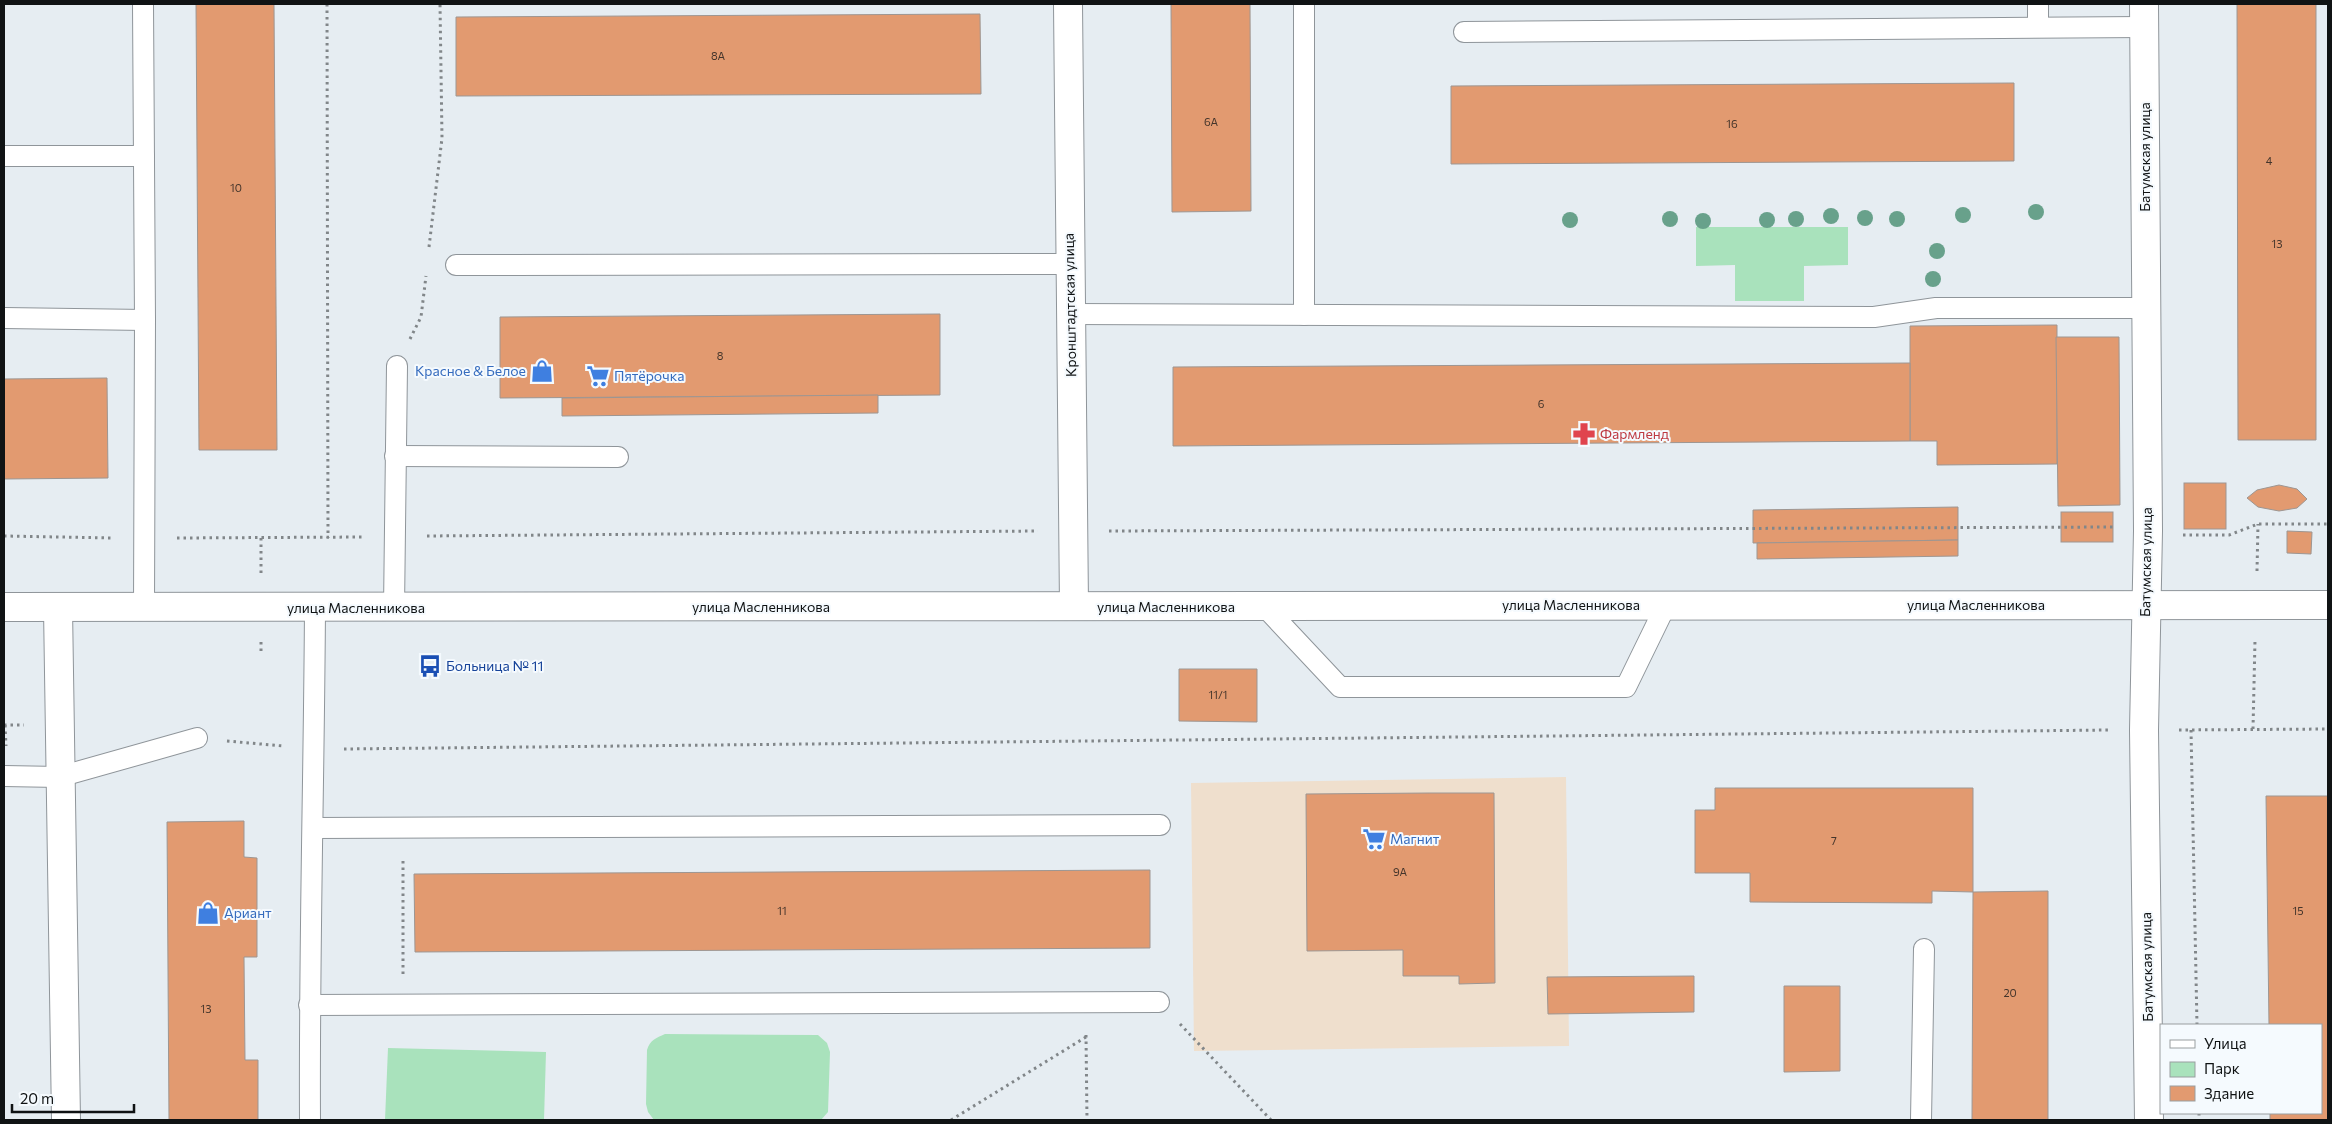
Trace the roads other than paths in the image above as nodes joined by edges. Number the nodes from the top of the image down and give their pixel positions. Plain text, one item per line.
1 (143, 4) edge
2 (1068, 4) edge
3 (1304, 4) edge
4 (2038, 4) edge
5 (2144, 15) edge
6 (2038, 28) junction
7 (1464, 32) dead end
8 (4, 156) edge
9 (144, 156) junction
10 (1070, 264) junction
11 (456, 265) dead end
12 (2146, 308) junction
13 (1071, 314) junction
14 (1304, 315) junction
15 (4, 318) edge
16 (146, 320) junction
17 (397, 366) road end
18 (395, 456) junction
19 (618, 457) dead end
20 (1666, 605) junction
21 (2146, 605) junction
22 (2328, 605) edge
23 (1074, 606) junction
24 (1265, 606) junction
25 (4, 607) edge
26 (58, 608) junction
27 (144, 608) junction
28 (315, 608) junction
29 (394, 609) junction
30 (197, 738) road end
31 (4, 776) edge
32 (60, 777) junction
33 (1160, 825) dead end
34 (314, 828) junction
35 (1924, 949) dead end
36 (1159, 1002) road end
37 (310, 1005) junction
38 (66, 1120) edge
39 (310, 1120) edge
40 (1921, 1120) edge
41 (2149, 1120) edge

1 - 9 lane
2 - 10 street, Кронштадтская улица
3 - 14 lane
4 - 6 lane
5 - 6 lane
5 - 12 street, Батумская улица
6 - 7 lane
8 - 9 lane
9 - 16 lane
10 - 11 lane
10 - 13 street, Кронштадтская улица
12 - 14 lane
12 - 21 street, Батумская улица
13 - 14 lane
13 - 23 street, Кронштадтская улица
15 - 16 lane
16 - 27 lane
17 - 18 lane
18 - 19 lane
18 - 29 lane
20 - 21 street, улица Масленникова
20 - 24 street, улица Масленникова
20 - 24 lane
21 - 22 street, улица Масленникова
21 - 41 street, Батумская улица
23 - 24 street, улица Масленникова
23 - 29 street, улица Масленникова
25 - 26 street, улица Масленникова
26 - 27 street, улица Масленникова
26 - 32 street
27 - 28 street, улица Масленникова
28 - 29 street, улица Масленникова
28 - 34 lane
30 - 32 lane
31 - 32 lane
32 - 38 street
33 - 34 lane
34 - 37 lane
35 - 40 lane
36 - 37 lane
37 - 39 lane

